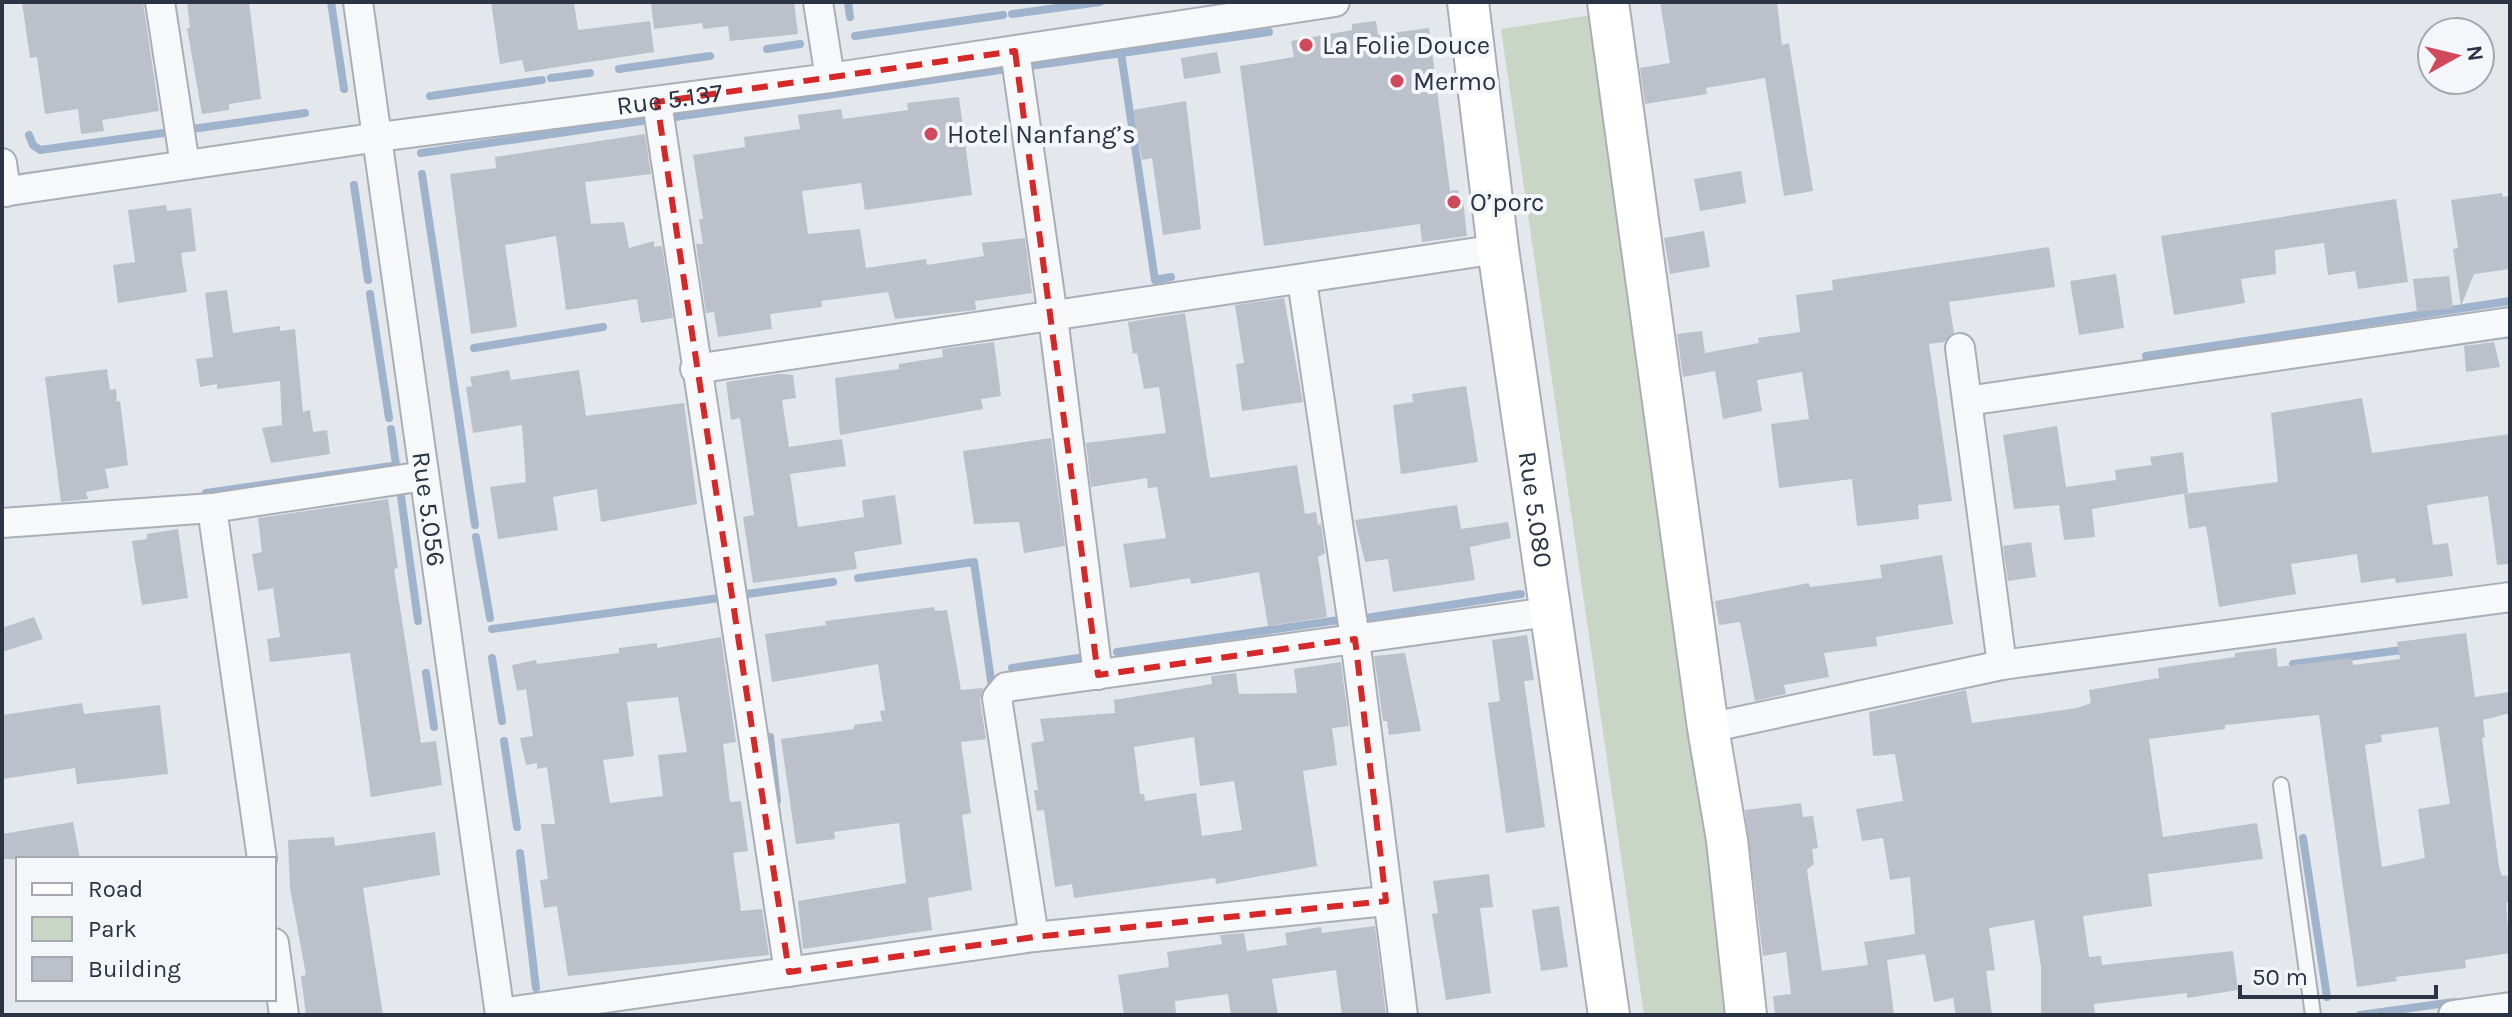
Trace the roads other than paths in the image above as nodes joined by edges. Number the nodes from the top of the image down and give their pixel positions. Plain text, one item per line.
1 (160, 2) edge
2 (358, 2) edge
3 (818, 2) edge
4 (1335, 2) edge
5 (1468, 2) edge
6 (1608, 2) edge
7 (1262, 7) edge
8 (1015, 51) junction
9 (830, 78) junction
10 (657, 102) junction
11 (379, 137) junction
12 (2, 163) edge
13 (185, 165) junction
14 (4, 192) edge
15 (1498, 249) junction
16 (1302, 280) junction
17 (1053, 317) junction
18 (2510, 322) edge
19 (1960, 348) dead end
20 (695, 369) junction
21 (1967, 401) junction
22 (424, 476) junction
23 (212, 508) junction
24 (2, 523) edge
25 (2510, 597) edge
26 (1549, 612) junction
27 (1355, 639) junction
28 (2002, 665) junction
29 (1098, 675) junction
30 (1708, 728) junction
31 (2281, 785) dead end
32 (262, 857) edge
33 (1386, 901) junction
34 (1034, 937) junction
35 (276, 957) edge
36 (789, 972) junction
37 (2510, 1007) edge
38 (500, 1014) edge
39 (284, 1015) edge
40 (1403, 1015) edge
41 (1609, 1015) edge
42 (1746, 1015) edge
43 (2313, 1015) edge
44 (2453, 1015) edge

1 - 13 street
2 - 11 street, Rue 5.056
3 - 9 street
4 - 7 street, Rue 5.137
5 - 15 main road, Rue 5.080
6 - 30 main road
7 - 8 street, Rue 5.137
8 - 9 street, Rue 5.137
8 - 17 street
9 - 10 street, Rue 5.137
10 - 11 street, Rue 5.137
10 - 20 street
11 - 13 street, Rue 5.137
11 - 22 street, Rue 5.056
12 - 14 street
13 - 14 street, Rue 5.137
15 - 16 street
15 - 26 main road, Rue 5.080
16 - 17 street
16 - 27 street
17 - 20 street
17 - 29 street
18 - 21 street
19 - 21 street
20 - 36 street
21 - 28 street
22 - 23 street
22 - 38 street, Rue 5.056
23 - 24 street
23 - 32 street
25 - 28 street
26 - 27 street
26 - 41 main road, Rue 5.080
27 - 29 street
27 - 33 street
28 - 30 street
29 - 34 street
30 - 42 main road
31 - 43 lane
33 - 34 street
33 - 40 street
34 - 36 street
35 - 39 street
36 - 38 street
37 - 44 street

